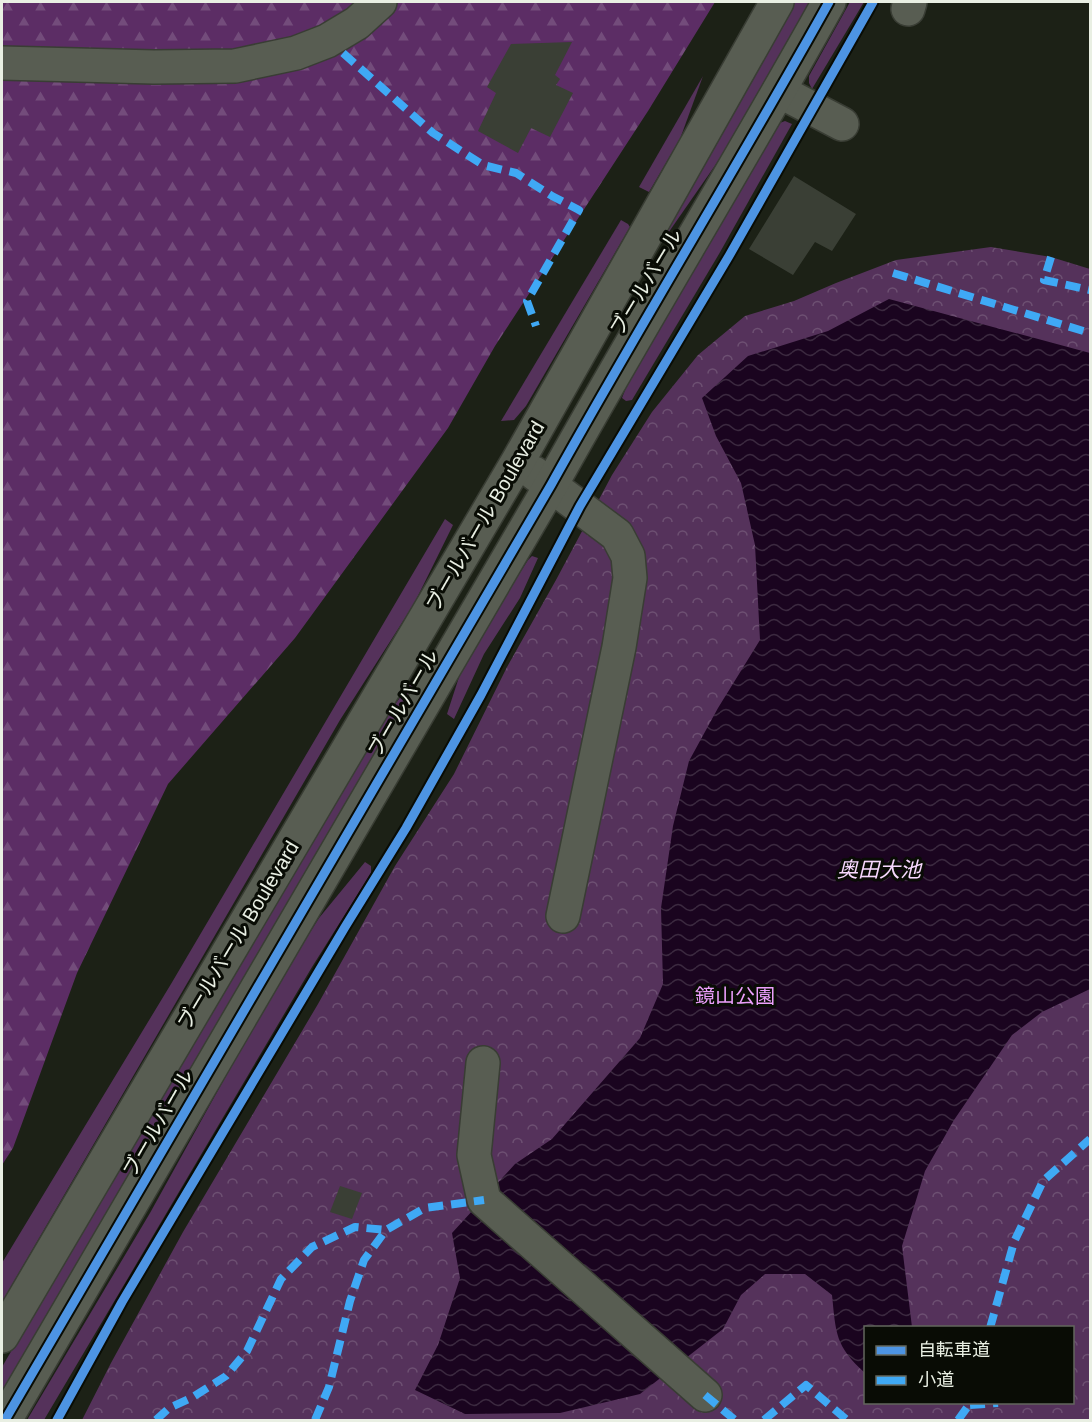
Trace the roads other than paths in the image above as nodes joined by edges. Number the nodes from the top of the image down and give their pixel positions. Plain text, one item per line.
1 (380, 2) edge
2 (777, 2) edge
3 (829, 2) edge
4 (2, 63) edge
5 (779, 91) junction
6 (842, 124) dead end
7 (518, 461) junction
8 (551, 485) junction
9 (563, 916) dead end
10 (483, 1063) dead end
11 (2, 1336) edge
12 (705, 1395) dead end
13 (5, 1420) edge

1 - 4 street
2 - 7 street, ブールバール Boulevard
3 - 5 street, ブールバール
5 - 6 street
5 - 8 street, ブールバール
7 - 8 street
7 - 11 street, ブールバール Boulevard
8 - 9 street
8 - 13 street, ブールバール
10 - 12 street

